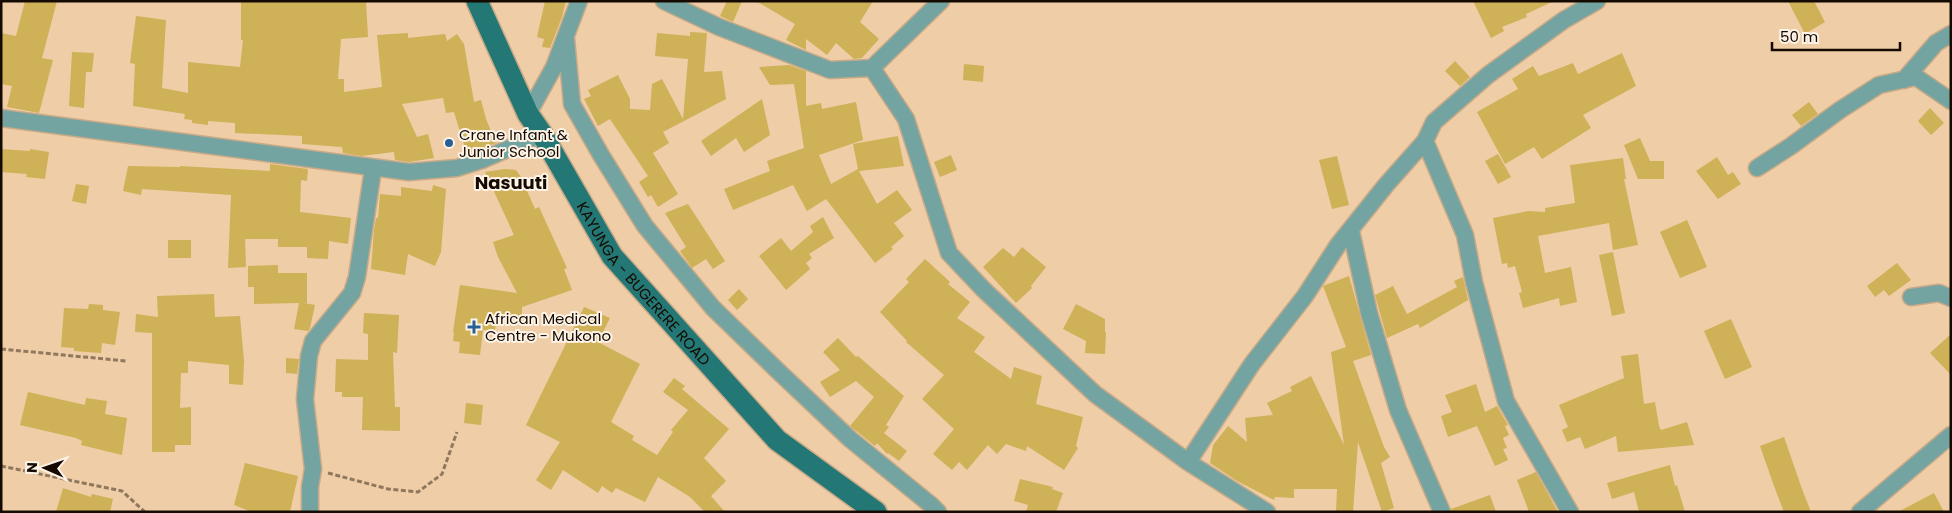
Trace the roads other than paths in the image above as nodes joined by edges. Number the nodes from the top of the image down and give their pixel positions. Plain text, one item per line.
1 (477, 1) edge
2 (579, 1) edge
3 (664, 1) edge
4 (941, 1) edge
5 (1598, 1) edge
6 (1951, 34) edge
7 (566, 39) junction
8 (872, 68) junction
9 (1904, 80) junction
10 (1951, 101) edge
11 (528, 114) junction
12 (1, 118) edge
13 (542, 134) junction
14 (1425, 141) junction
15 (1756, 168) dead end
16 (372, 169) junction
17 (1351, 231) junction
18 (1911, 297) dead end
19 (1951, 298) edge
20 (1951, 435) edge
21 (1188, 462) junction
22 (310, 512) edge
23 (876, 512) edge
24 (938, 512) edge
25 (1267, 512) edge
26 (1442, 512) edge
27 (1570, 512) edge
28 (1860, 512) edge

1 - 11 main road, KAYUNGA - BUGERERE ROAD
2 - 7 street
3 - 8 street
4 - 8 street
5 - 14 street
6 - 9 street
7 - 11 street
7 - 24 street
8 - 21 street
9 - 10 street
9 - 15 street
11 - 13 main road, KAYUNGA - BUGERERE ROAD
12 - 16 street
13 - 16 street
13 - 23 main road, KAYUNGA - BUGERERE ROAD
14 - 17 street
14 - 27 street
16 - 22 street
17 - 21 street
17 - 26 street
18 - 19 street
20 - 28 street
21 - 25 street

